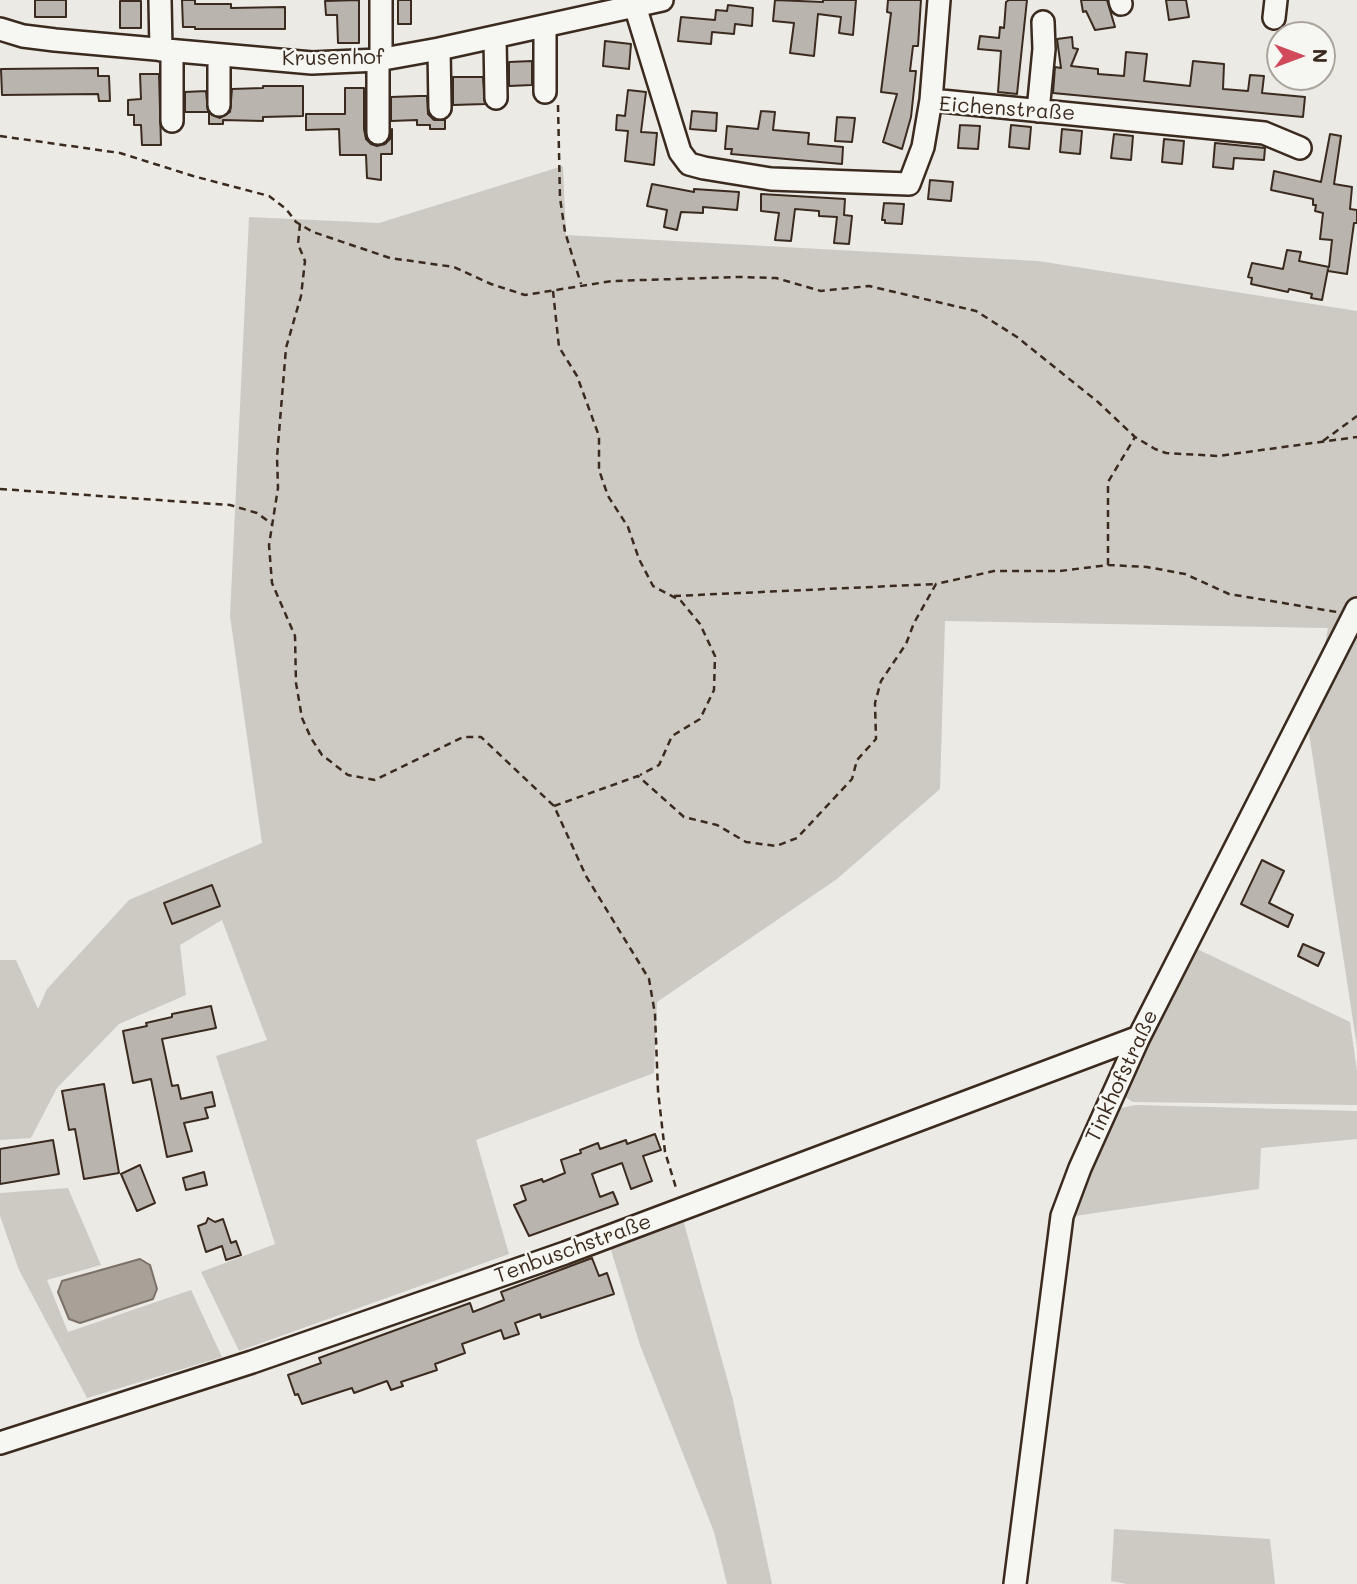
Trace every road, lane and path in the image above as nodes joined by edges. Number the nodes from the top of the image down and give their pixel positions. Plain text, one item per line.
1 (160, 0) edge
2 (381, 0) edge
3 (662, 0) edge
4 (939, 0) edge
5 (635, 3) edge
6 (1043, 22) dead end
7 (545, 26) junction
8 (0, 29) edge
9 (495, 37) junction
10 (439, 49) junction
11 (166, 51) junction
12 (219, 55) junction
13 (380, 59) junction
14 (552, 98) joint
15 (496, 99) dead end
16 (930, 100) junction
17 (219, 105) dead end
18 (440, 108) dead end
19 (1038, 111) junction
20 (172, 121) dead end
21 (378, 133) dead end
22 (0, 136) edge
23 (1300, 148) dead end
24 (300, 224) junction
25 (582, 286) junction
26 (553, 291) junction
27 (1357, 416) edge
28 (1135, 437) junction
29 (1357, 437) edge
30 (1323, 441) junction
31 (0, 489) edge
32 (272, 524) junction
33 (1108, 565) junction
34 (936, 584) junction
35 (671, 596) junction
36 (1356, 612) edge
37 (638, 776) junction
38 (554, 806) junction
39 (1139, 1037) junction
40 (678, 1194) dead end
41 (0, 1443) edge
42 (1015, 1584) edge

1 - 11 street
2 - 13 street
3 - 5 street, Krusenhof
4 - 16 street
5 - 7 street, Krusenhof
5 - 16 street, Eichenstraße
6 - 19 street
7 - 9 street, Krusenhof
7 - 14 street
8 - 11 street, Krusenhof
9 - 10 street, Krusenhof
9 - 15 street
10 - 13 street, Krusenhof
10 - 18 street
11 - 12 street, Krusenhof
11 - 20 street
12 - 13 street, Krusenhof
12 - 17 street
13 - 21 street
14 - 25 path
16 - 19 street, Eichenstraße
19 - 23 street, Eichenstraße
22 - 24 path
24 - 26 path
24 - 32 path
25 - 26 path
25 - 28 path
26 - 35 path
27 - 30 path
28 - 30 path
28 - 33 path
29 - 30 path
31 - 32 path
32 - 38 path
33 - 34 path
33 - 36 path
34 - 35 path
34 - 37 path
35 - 37 path
36 - 39 street, Tinkhofstraße
37 - 38 path
38 - 40 path
39 - 41 street, Tenbuschstraße
39 - 42 street, Tinkhofstraße

